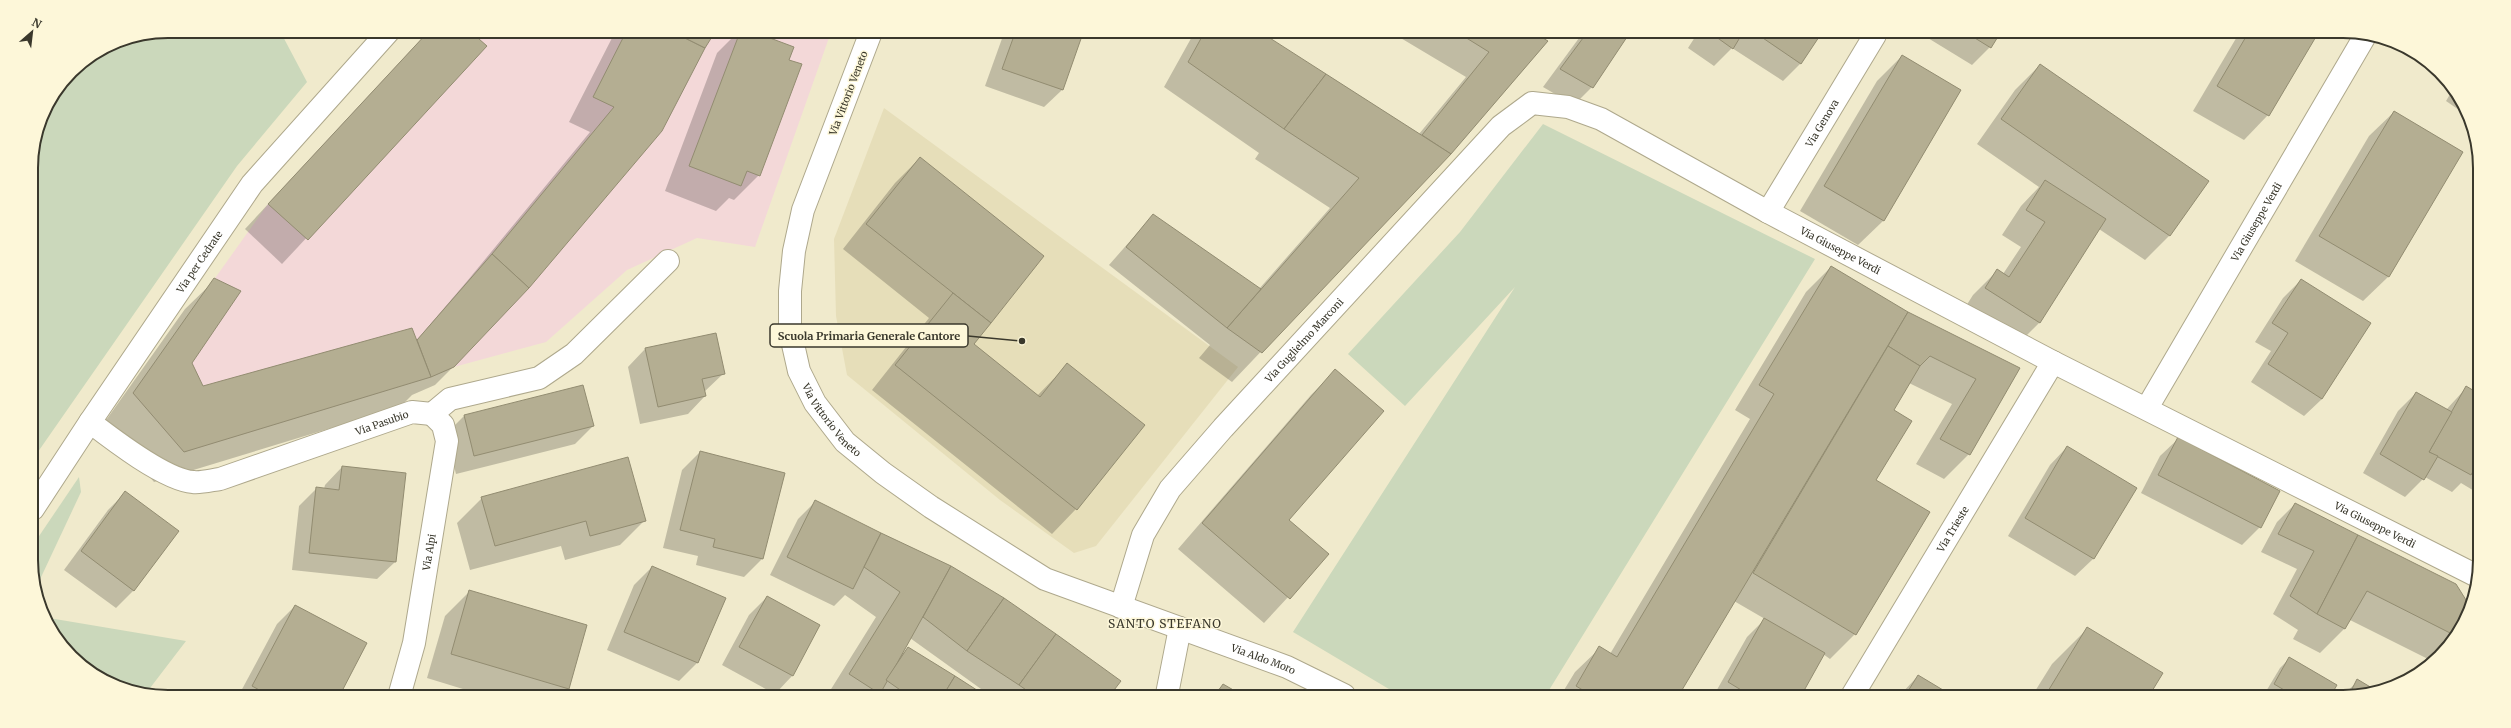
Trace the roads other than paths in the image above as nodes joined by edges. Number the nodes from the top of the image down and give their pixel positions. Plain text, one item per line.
1 (384, 38) edge
2 (869, 38) edge
3 (1874, 38) edge
4 (2363, 40) edge
5 (1532, 103) joint
6 (1768, 212) junction
7 (668, 261) dead end
8 (2053, 362) junction
9 (2147, 408) junction
10 (432, 414) junction
11 (90, 422) junction
12 (38, 502) edge
13 (2472, 574) edge
14 (1121, 606) junction
15 (1180, 628) junction
16 (401, 690) edge
17 (1168, 690) edge
18 (1334, 690) edge
19 (1856, 690) edge

1 - 11 street, Via per Cedrate
2 - 14 street, Via Vittorio Veneto
3 - 6 street, Via Genova
4 - 9 street, Via Giuseppe Verdi
5 - 6 street, Via Giuseppe Verdi
5 - 14 street, Via Guglielmo Marconi
6 - 8 street, Via Giuseppe Verdi
7 - 10 street
8 - 9 street, Via Giuseppe Verdi
8 - 19 street, Via Trieste
9 - 13 street, Via Giuseppe Verdi
10 - 11 street, Via Pasubio
10 - 16 street, Via Alpi
11 - 12 street, Via per Cedrate
14 - 15 street, Via Vittorio Veneto
15 - 17 street
15 - 18 street, Via Aldo Moro

